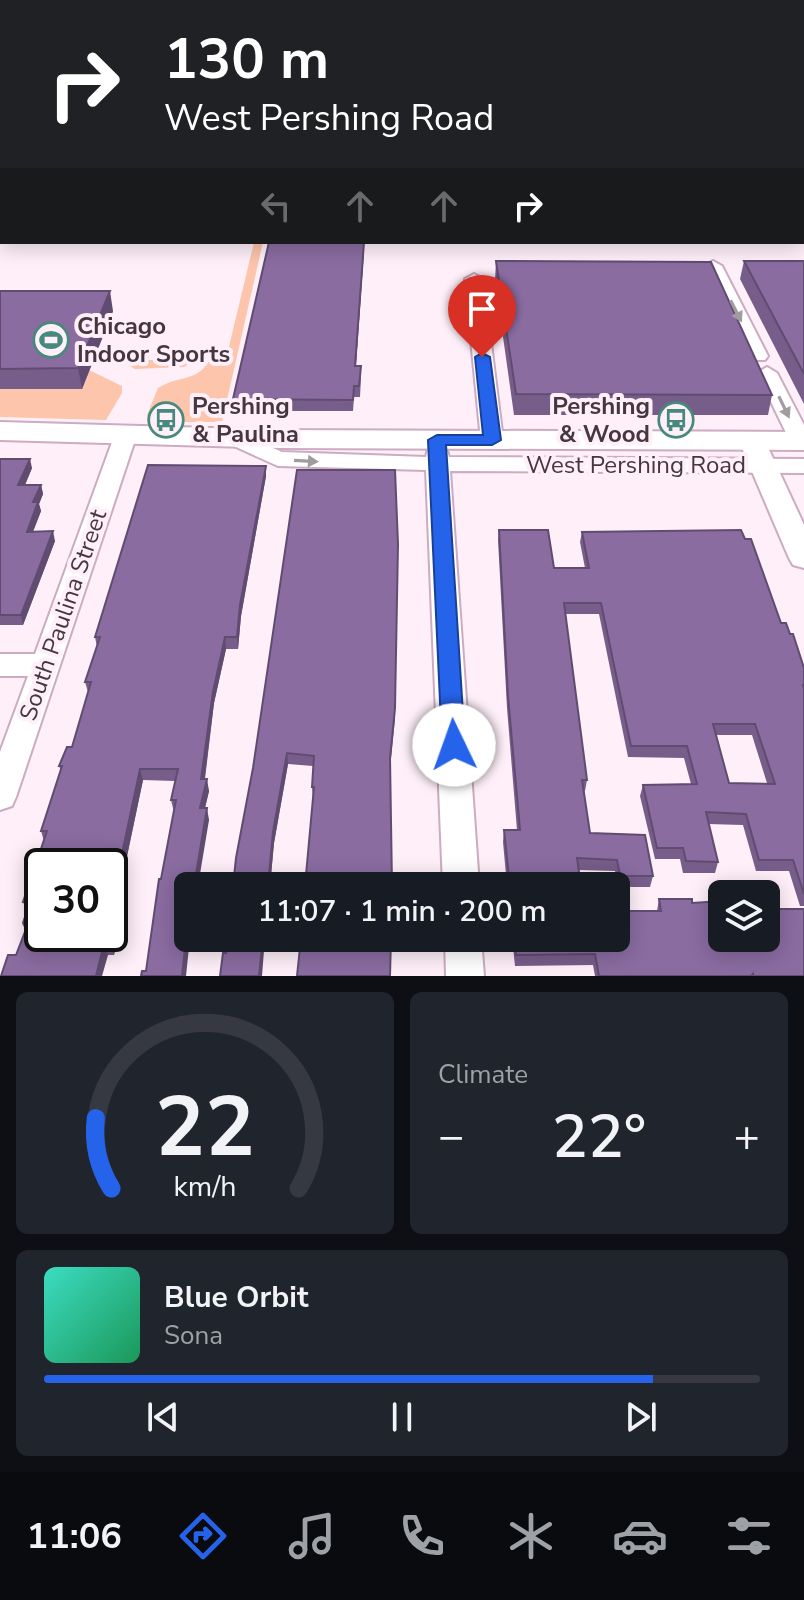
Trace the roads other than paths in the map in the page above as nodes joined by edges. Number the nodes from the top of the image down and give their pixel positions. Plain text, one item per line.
1 (713, 266) edge
2 (474, 279) dead end
3 (0, 431) edge
4 (126, 434) junction
5 (492, 440) junction
6 (803, 449) edge
7 (437, 452) junction
8 (758, 453) junction
9 (804, 558) edge
10 (0, 665) edge
11 (46, 665) junction
12 (0, 797) edge
13 (460, 872) edge
14 (464, 952) edge
15 (465, 976) edge

1 -> 6 street
2 - 5 street
3 - 4 main road, West Pershing Road
4 - 7 main road, West Pershing Road
4 - 11 street, South Paulina Street
5 - 7 main road, West Pershing Road
5 - 8 main road, West Pershing Road
6 - 8 main road, West Pershing Road
7 - 8 street, West Pershing Road
7 - 13 street
8 - 9 street
10 - 11 street
11 - 12 street, South Paulina Street
14 - 15 street

